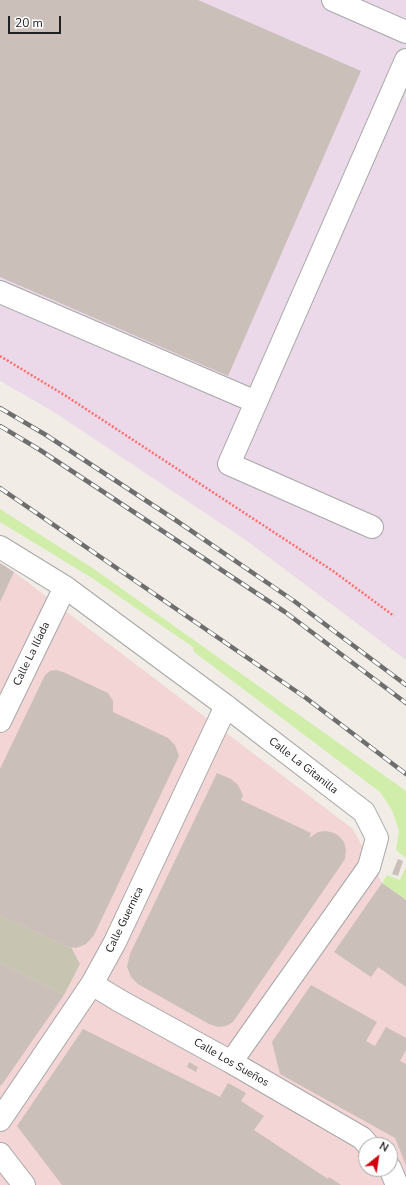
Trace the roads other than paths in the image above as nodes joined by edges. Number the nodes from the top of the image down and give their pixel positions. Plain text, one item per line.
1 (333, 0) edge
2 (406, 32) edge
3 (406, 60) edge
4 (0, 292) edge
5 (256, 402) junction
6 (372, 527) dead end
7 (0, 547) edge
8 (65, 587) junction
9 (226, 706) junction
10 (0, 721) edge
11 (92, 984) junction
12 (231, 1062) junction
13 (0, 1120) edge
14 (360, 1137) edge
15 (0, 1154) edge
16 (24, 1185) edge

1 - 2 street
3 - 5 street
4 - 5 street
5 - 6 street
7 - 8 street, Calle La Gitanilla
8 - 9 street, Calle La Gitanilla
8 - 10 street, Calle La Ilíada
9 - 11 street, Calle Guernica
9 - 12 street, Calle La Gitanilla
11 - 12 street, Calle Los Sueños
11 - 13 street, Calle Guernica
12 - 14 street, Calle Los Sueños
15 - 16 street

